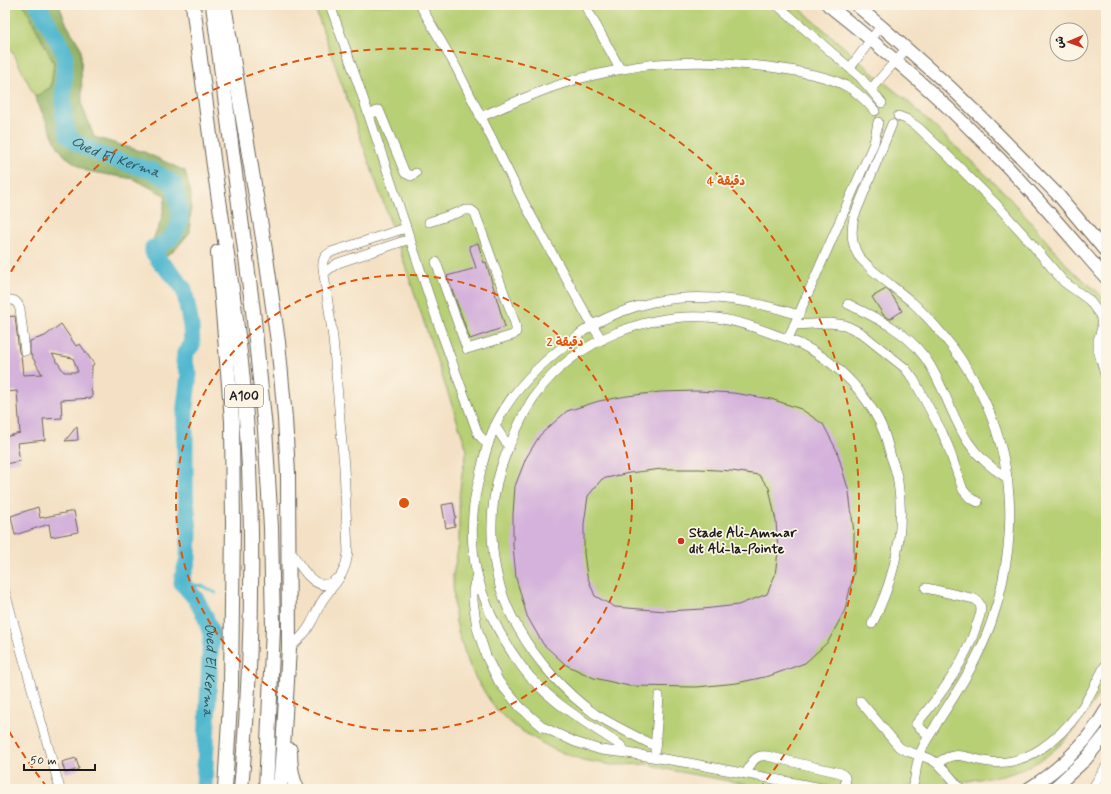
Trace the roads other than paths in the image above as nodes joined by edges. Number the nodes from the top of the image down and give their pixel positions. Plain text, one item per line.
1 (193, 5) edge
2 (213, 5) edge
3 (224, 5) edge
4 (330, 5) edge
5 (420, 5) edge
6 (585, 5) edge
7 (777, 5) edge
8 (828, 5) edge
9 (856, 5) edge
10 (881, 26) junction
11 (871, 40) junction
12 (906, 49) junction
13 (896, 61) junction
14 (850, 68) junction
15 (620, 69) junction
16 (871, 90) junction
17 (882, 103) dead end
18 (875, 111) dead end
19 (369, 114) junction
20 (898, 116) dead end
21 (480, 117) junction
22 (878, 122) dead end
23 (892, 124) dead end
24 (214, 165) junction
25 (416, 173) dead end
26 (429, 222) dead end
27 (406, 228) junction
28 (410, 239) junction
29 (1106, 252) edge
30 (436, 262) dead end
31 (324, 273) junction
32 (1106, 278) edge
33 (5, 299) edge
34 (848, 304) dead end
35 (799, 315) junction
36 (592, 325) junction
37 (794, 325) junction
38 (788, 339) junction
39 (602, 340) junction
40 (25, 351) dead end
41 (1106, 378) edge
42 (495, 426) junction
43 (488, 445) junction
44 (509, 447) junction
45 (1007, 478) junction
46 (978, 502) dead end
47 (289, 548) junction
48 (345, 566) junction
49 (477, 574) junction
50 (926, 588) dead end
51 (5, 592) edge
52 (872, 624) dead end
53 (289, 648) junction
54 (1106, 664) edge
55 (659, 696) dead end
56 (860, 701) dead end
57 (1106, 710) edge
58 (1106, 734) edge
59 (929, 736) junction
60 (655, 746) junction
61 (627, 753) junction
62 (920, 755) junction
63 (655, 758) junction
64 (938, 763) junction
65 (1106, 766) edge
66 (746, 774) junction
67 (1055, 788) edge
68 (60, 789) edge
69 (225, 789) edge
70 (241, 789) edge
71 (266, 789) edge
72 (280, 789) edge
73 (297, 789) edge
74 (827, 789) edge
75 (846, 789) edge
76 (912, 789) edge
77 (960, 789) edge
78 (1028, 789) edge
79 (1092, 789) edge

1 - 24 highway, A100
2 - 71 highway, A100
3 - 47 highway
4 - 19 street
5 - 21 street
6 - 15 street
7 - 14 street
8 - 11 main road
9 - 10 main road
10 - 11 street
10 - 12 main road
11 - 13 main road
11 - 14 street
12 - 13 street
12 - 29 main road
13 - 16 street
13 - 32 main road
14 - 16 street
15 - 18 street
15 - 21 street
16 - 17 street
19 - 25 street
19 - 27 street
20 - 41 street
21 - 36 street
22 - 35 street
23 - 45 street
24 - 69 highway
24 - 70 highway, A100
26 - 30 street
27 - 28 street
27 - 31 street
28 - 31 street
28 - 43 street
31 - 48 street
33 - 40 street
34 - 45 street
35 - 36 street
35 - 37 street
36 - 39 street
36 - 42 street
37 - 38 street
37 - 46 street
38 - 39 street
38 - 52 street
39 - 44 street
42 - 43 street
42 - 44 street
43 - 49 street
44 - 60 street
45 - 59 street
47 - 48 street
47 - 53 highway
48 - 53 street
49 - 61 street
49 - 61 street
50 - 59 street
51 - 68 street
53 - 72 highway
53 - 73 highway
54 - 64 street
55 - 60 street
56 - 62 street
57 - 78 main road
58 - 67 main road
59 - 62 street
60 - 63 street
61 - 63 street
62 - 64 street
62 - 76 street
63 - 66 street
64 - 77 street
65 - 79 street
66 - 74 street
66 - 75 street

